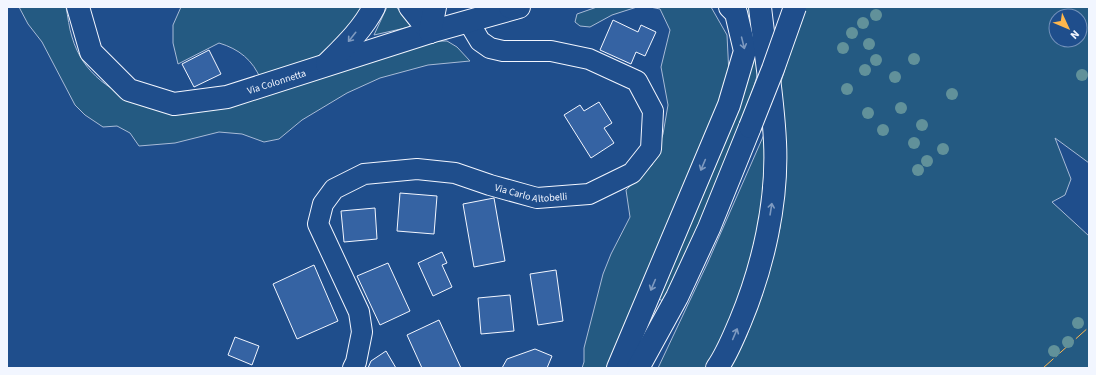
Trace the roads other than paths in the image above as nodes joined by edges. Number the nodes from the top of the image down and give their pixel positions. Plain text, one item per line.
1 (78, 7) edge
2 (374, 7) edge
3 (410, 7) edge
4 (435, 7) edge
5 (514, 7) edge
6 (730, 7) edge
7 (760, 7) edge
8 (795, 7) edge
9 (468, 21) junction
10 (430, 32) junction
11 (327, 64) junction
12 (353, 368) edge
13 (618, 368) edge
14 (638, 368) edge
15 (717, 368) edge

1 - 11 main road, Via Colonnetta
2 -> 11 main road
3 - 10 main road
4 - 10 main road
5 - 9 main road, Via Colonnetta
6 -> 13 main road
15 -> 7 main road
8 - 14 main road, bridge
9 - 10 main road, Via Colonnetta
9 - 12 street, Via Carlo Altobelli
10 - 11 main road, Via Colonnetta

